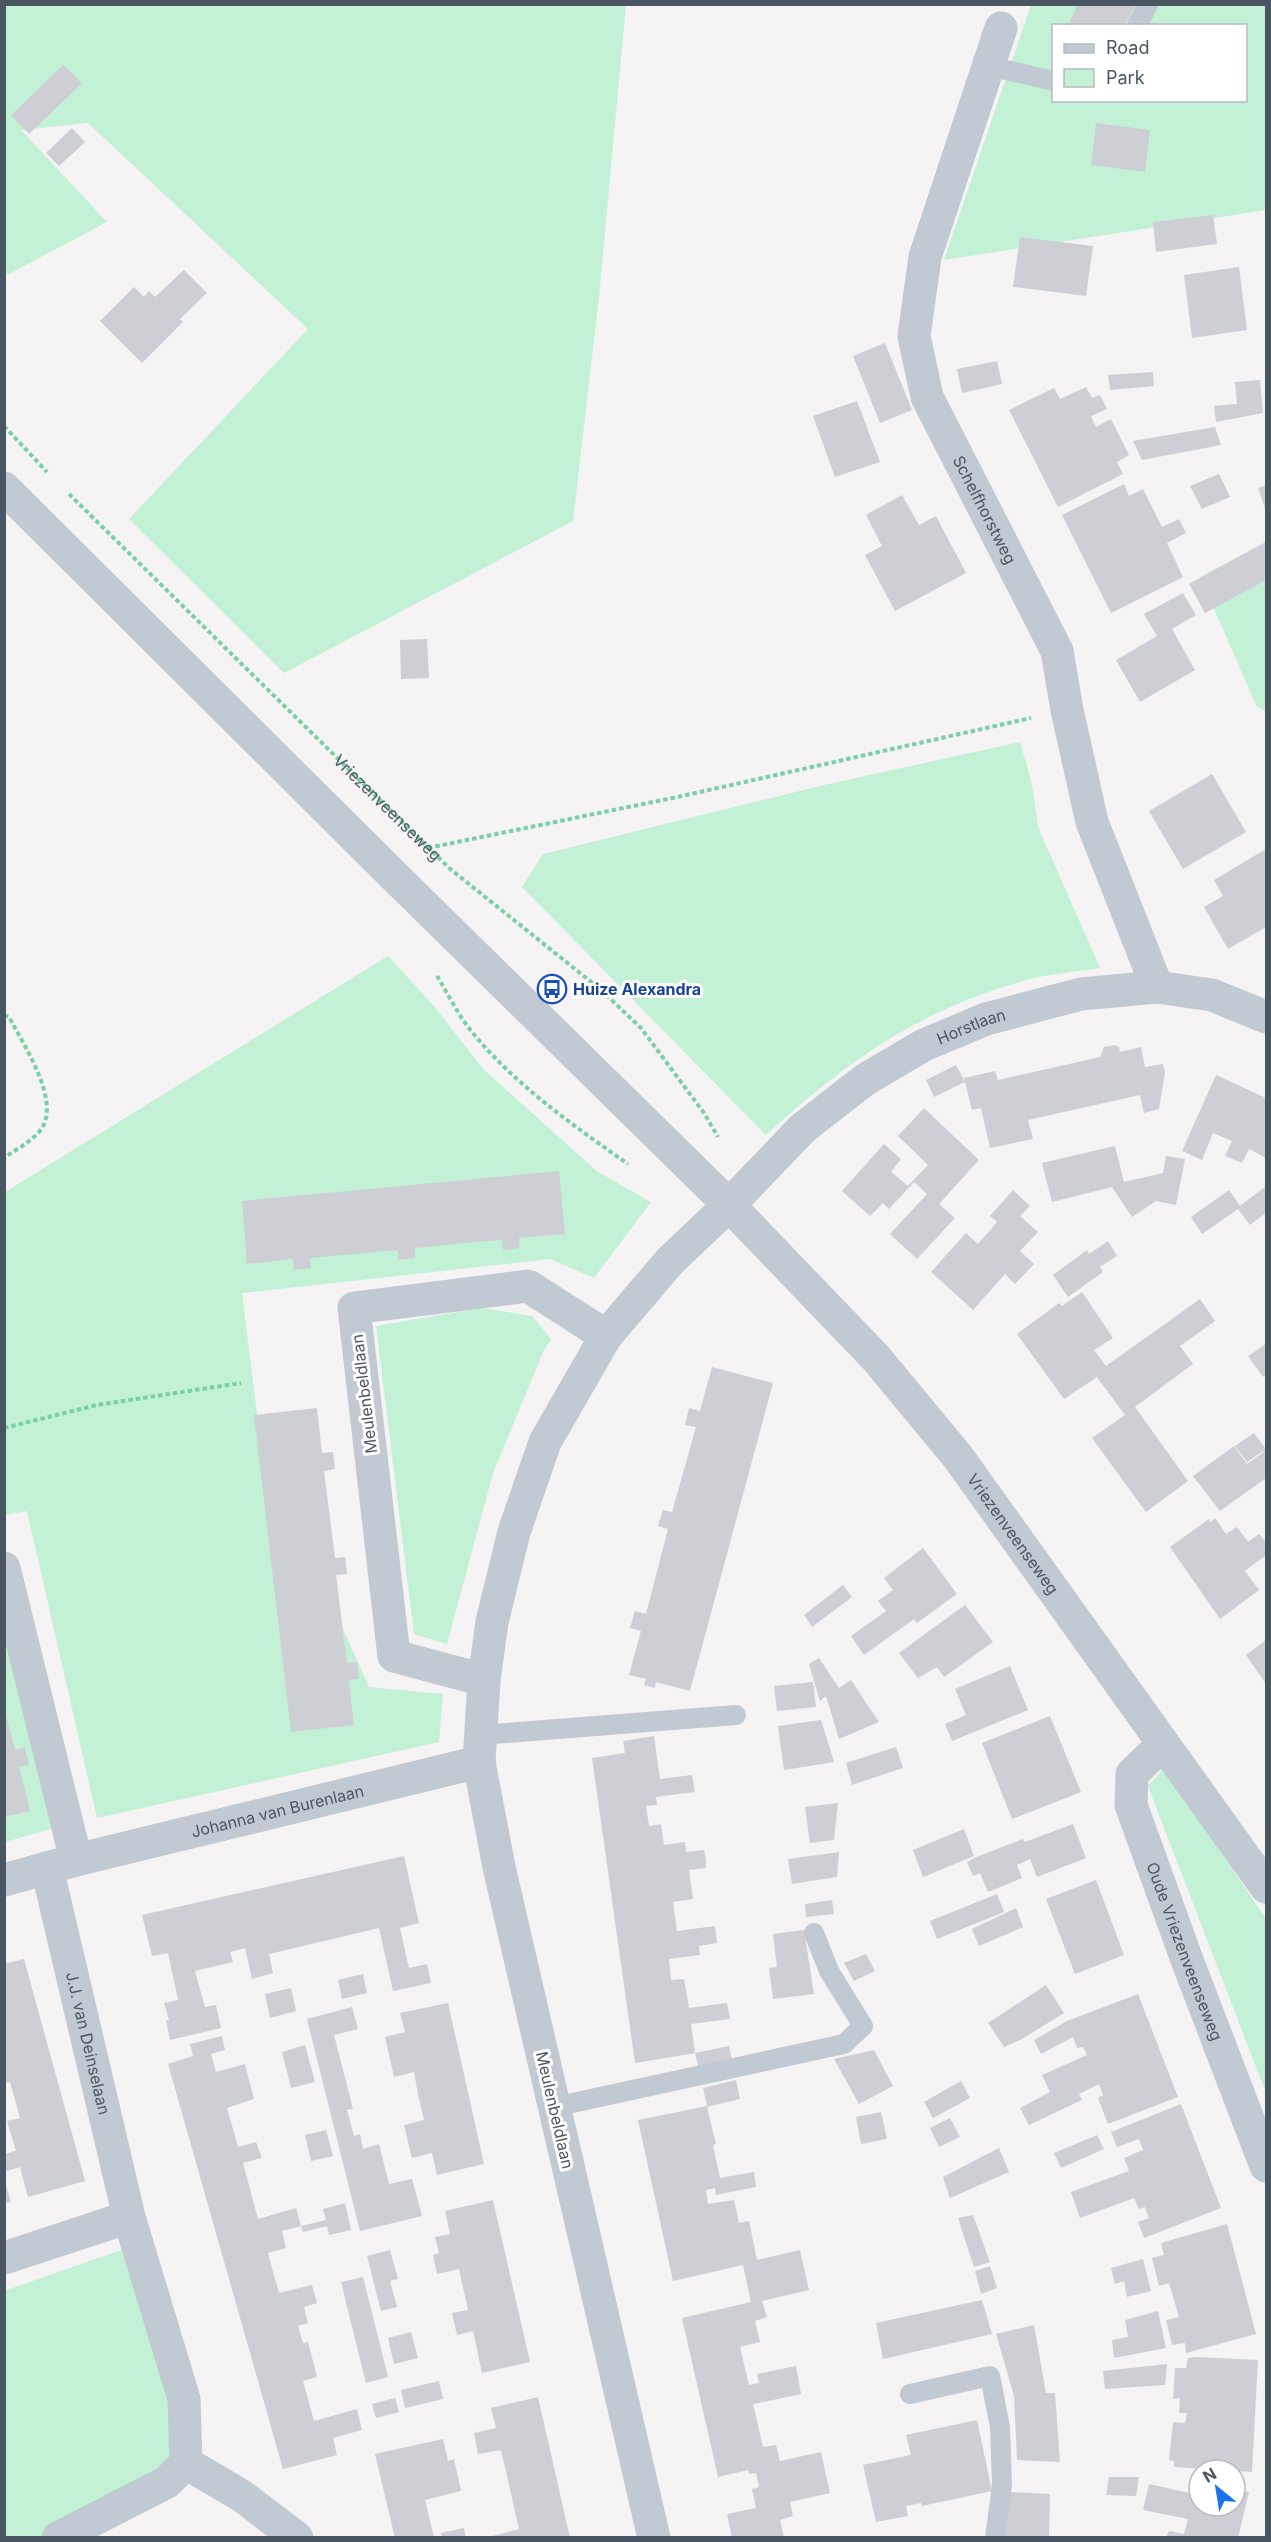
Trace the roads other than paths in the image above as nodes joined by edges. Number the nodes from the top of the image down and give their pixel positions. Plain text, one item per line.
1 (1148, 4) edge
2 (1138, 24) edge
3 (1001, 28) dead end
4 (988, 66) junction
5 (1052, 81) edge
6 (4, 488) edge
7 (1157, 987) junction
8 (1266, 1017) edge
9 (729, 1205) junction
10 (606, 1336) junction
11 (4, 1568) edge
12 (484, 1680) junction
13 (736, 1715) dead end
14 (1163, 1744) junction
15 (480, 1748) junction
16 (62, 1864) junction
17 (4, 1880) edge
18 (1266, 1887) edge
19 (814, 1933) dead end
20 (554, 2107) junction
21 (1266, 2166) edge
22 (129, 2217) junction
23 (4, 2258) edge
24 (910, 2394) dead end
25 (186, 2463) junction
26 (58, 2538) edge
27 (297, 2538) edge
28 (654, 2538) edge
29 (995, 2538) edge

1 - 2 lane
3 - 4 street, Schelfhorstweg
4 - 5 lane
4 - 7 street, Schelfhorstweg
6 - 9 street, Vriezenveenseweg
7 - 8 street, Horstlaan
7 - 9 street, Horstlaan
9 - 10 street, Meulenbeldlaan
9 - 14 street, Vriezenveenseweg
10 - 12 street, Meulenbeldlaan
10 - 12 street, Meulenbeldlaan
11 - 16 street
12 - 15 street, Meulenbeldlaan
13 - 15 lane
14 - 18 street, Vriezenveenseweg
14 - 21 street, Oude Vriezenveenseweg
15 - 16 street, Johanna van Burenlaan
15 - 20 street, Meulenbeldlaan
16 - 17 street, Johanna van Burenlaan
16 - 22 street, J.J. van Deinselaan
19 - 20 lane
20 - 28 street, Meulenbeldlaan
22 - 23 street
22 - 25 street, J.J. van Deinselaan
24 - 29 lane
25 - 26 street
25 - 27 street

